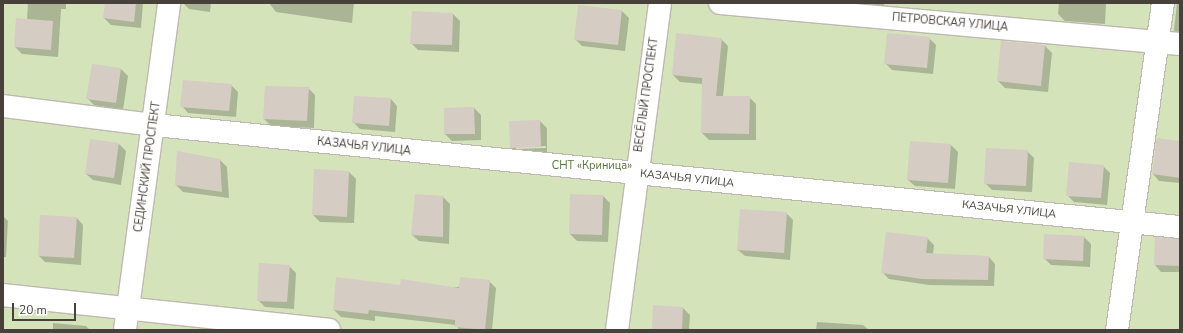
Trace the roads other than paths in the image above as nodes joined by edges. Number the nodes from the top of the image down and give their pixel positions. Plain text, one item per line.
1 (169, 3) edge
2 (660, 3) edge
3 (720, 3) edge
4 (1163, 3) edge
5 (1157, 41) junction
6 (1180, 44) edge
7 (3, 106) edge
8 (154, 125) junction
9 (636, 174) junction
10 (1131, 222) junction
11 (1180, 227) edge
12 (3, 295) edge
13 (126, 320) edge
14 (329, 330) edge
15 (617, 330) edge
16 (1118, 330) edge

1 - 8 street, СЕДИНСКИЙ ПРОСПЕКТ
2 - 9 street, ВЕСЁЛЫЙ ПРОСПЕКТ
3 - 5 street, ПЕТРОВСКАЯ УЛИЦА
4 - 5 street
5 - 6 street, ПЕТРОВСКАЯ УЛИЦА
5 - 10 street
7 - 8 street, КАЗАЧЬЯ УЛИЦА
8 - 9 street, КАЗАЧЬЯ УЛИЦА
8 - 13 street, СЕДИНСКИЙ ПРОСПЕКТ
9 - 10 street, КАЗАЧЬЯ УЛИЦА
9 - 15 street, ВЕСЁЛЫЙ ПРОСПЕКТ
10 - 11 street, КАЗАЧЬЯ УЛИЦА
10 - 16 street
12 - 13 street
13 - 14 street

